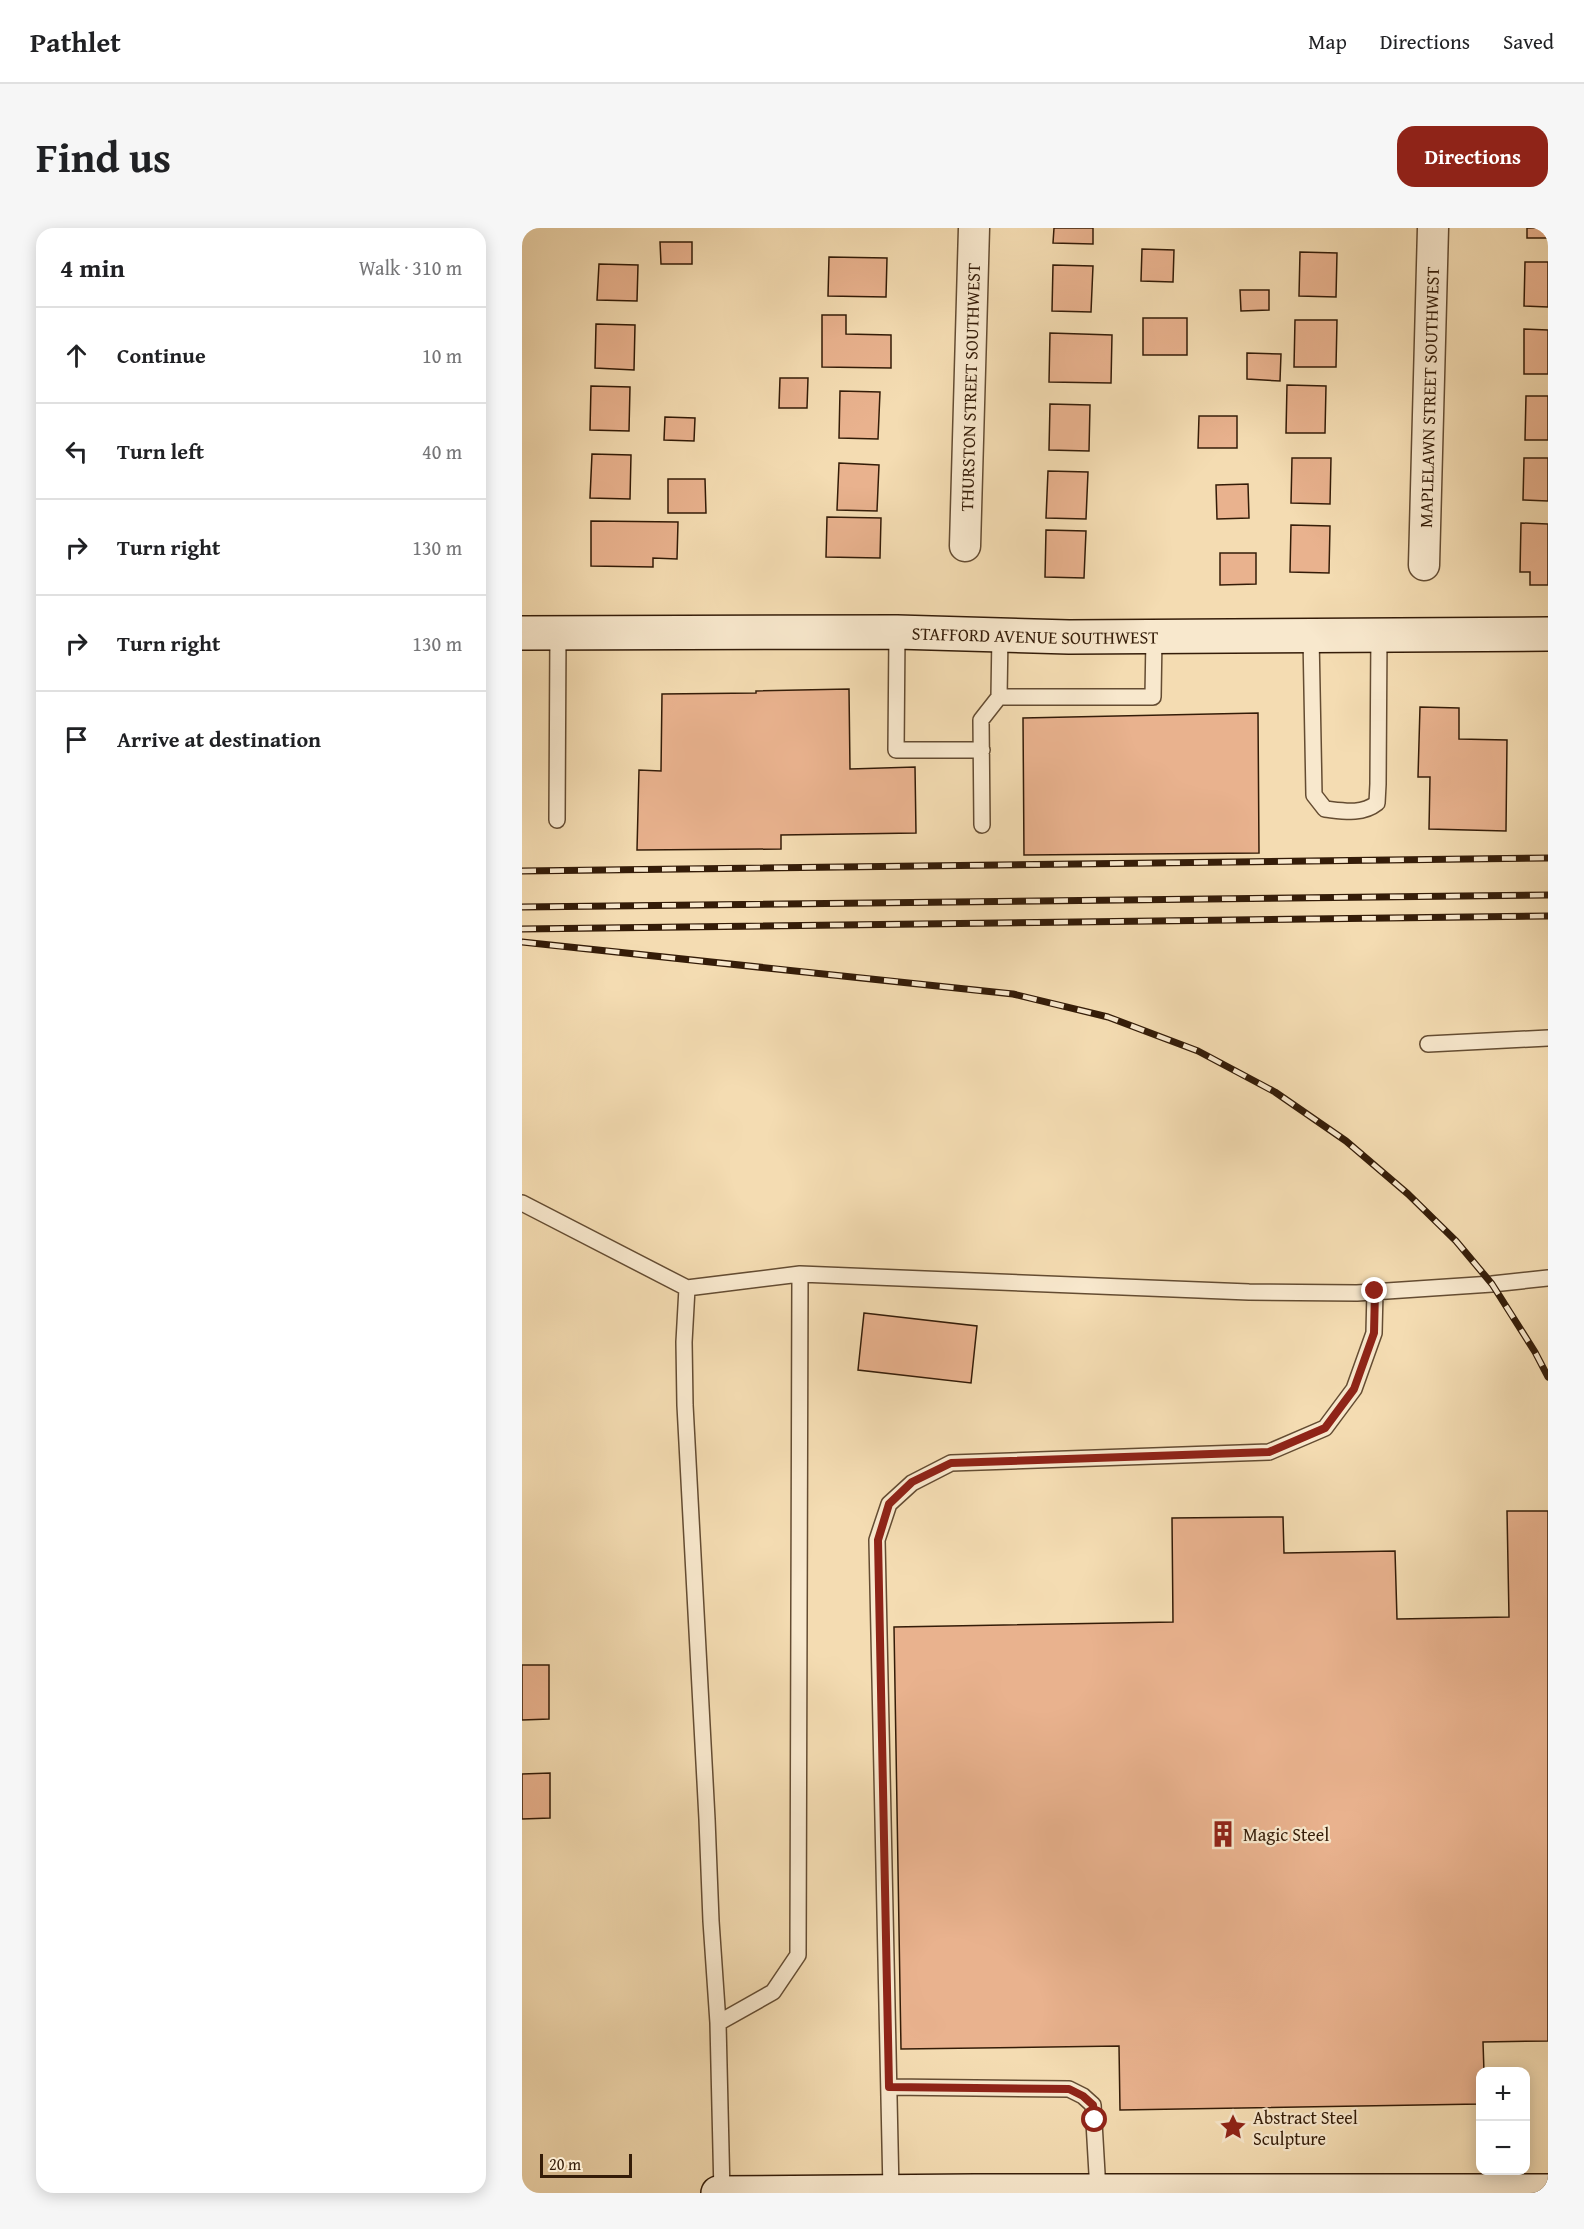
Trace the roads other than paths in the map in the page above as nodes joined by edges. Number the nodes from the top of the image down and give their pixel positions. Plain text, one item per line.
1 (974, 228) edge
2 (1433, 228) edge
3 (965, 546) dead end
4 (1424, 566) dead end
5 (897, 632) junction
6 (522, 633) edge
7 (558, 633) junction
8 (1000, 634) junction
9 (1379, 634) junction
10 (1548, 634) edge
11 (1311, 636) junction
12 (1154, 637) junction
13 (999, 697) junction
14 (982, 750) junction
15 (557, 820) dead end
16 (982, 825) dead end
17 (1548, 1038) edge
18 (1428, 1044) dead end
19 (522, 1203) edge
20 (800, 1274) junction
21 (1548, 1278) edge
22 (687, 1287) junction
23 (1375, 1291) junction
24 (718, 2023) junction
25 (889, 2087) junction
26 (891, 2191) junction
27 (1098, 2191) junction
28 (1548, 2191) edge
29 (839, 2192) edge
30 (1325, 2192) edge
31 (720, 2193) edge

1 - 3 street, THURSTON STREET SOUTHWEST
2 - 4 street, MAPLELAWN STREET SOUTHWEST
5 - 7 street, STAFFORD AVENUE SOUTHWEST
5 - 8 street, STAFFORD AVENUE SOUTHWEST
5 - 14 lane
6 - 7 street, STAFFORD AVENUE SOUTHWEST
7 - 15 lane
8 - 12 street, STAFFORD AVENUE SOUTHWEST
8 - 13 lane
9 - 10 street, STAFFORD AVENUE SOUTHWEST
9 - 11 street, STAFFORD AVENUE SOUTHWEST
9 - 11 lane
11 - 12 street, STAFFORD AVENUE SOUTHWEST
12 - 13 lane
13 - 14 lane
14 - 16 lane
17 - 18 lane
19 - 22 lane
20 - 22 lane
20 - 23 lane
20 - 24 lane
21 - 23 lane
22 - 24 lane
23 - 25 lane
24 - 31 lane
25 - 26 lane
25 - 27 lane
26 - 27 street
26 - 29 street
27 - 30 street
28 - 30 street
29 - 31 street

